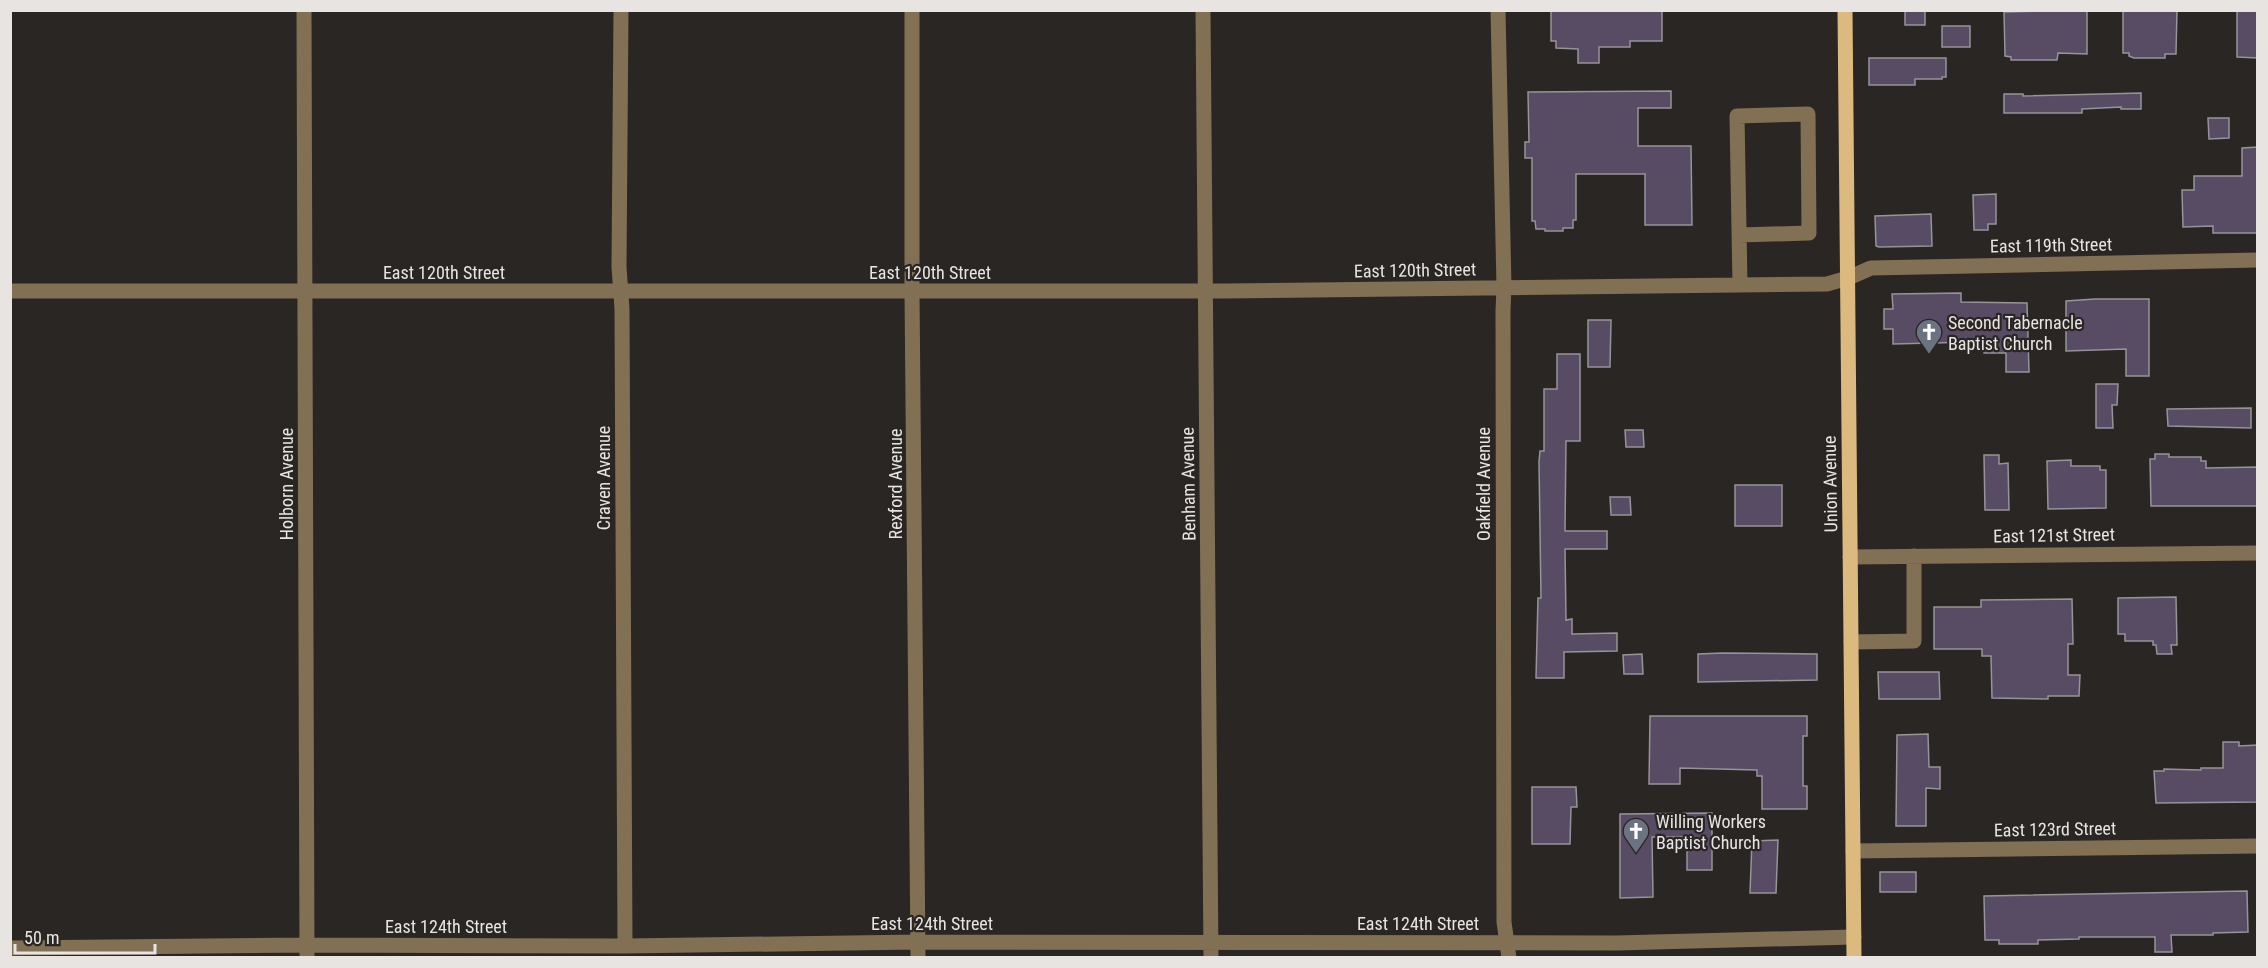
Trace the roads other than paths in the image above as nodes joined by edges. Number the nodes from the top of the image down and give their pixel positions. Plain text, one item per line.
1 (304, 10) edge
2 (621, 10) edge
3 (912, 10) edge
4 (1203, 10) edge
5 (1498, 10) edge
6 (1845, 10) edge
7 (1739, 235) junction
8 (2258, 260) edge
9 (1848, 278) junction
10 (1740, 285) junction
11 (1504, 287) junction
12 (10, 291) edge
13 (305, 291) junction
14 (621, 291) junction
15 (912, 291) junction
16 (1206, 291) junction
17 (2258, 553) edge
18 (1914, 556) junction
19 (1850, 557) junction
20 (1851, 642) junction
21 (2258, 846) edge
22 (1853, 851) junction
23 (1854, 937) junction
24 (625, 946) junction
25 (10, 948) edge
26 (918, 950) edge
27 (1211, 950) edge
28 (1508, 950) edge
29 (1577, 950) edge
30 (307, 951) edge
31 (600, 952) edge
32 (10, 953) edge
33 (11, 957) edge
34 (1854, 957) edge

1 - 13 street, Holborn Avenue
2 - 14 street, Craven Avenue
3 - 15 street, Rexford Avenue
4 - 16 street, Benham Avenue
5 - 11 street, Oakfield Avenue
6 - 9 main road, Union Avenue
7 - 7 street
7 - 10 street
8 - 9 street, East 119th Street
9 - 10 street, East 120th Street
9 - 19 main road, Union Avenue
10 - 11 street, East 120th Street
11 - 16 street, East 120th Street
11 - 28 street, Oakfield Avenue
12 - 13 street, East 120th Street
13 - 14 street, East 120th Street
13 - 30 street, Holborn Avenue
14 - 15 street, East 120th Street
14 - 24 street, Craven Avenue
15 - 16 street, East 120th Street
15 - 26 street, Rexford Avenue
16 - 27 street, Benham Avenue
17 - 18 street, East 121st Street
18 - 19 street, East 121st Street
18 - 20 street
19 - 20 main road, Union Avenue
20 - 22 main road, Union Avenue
21 - 22 street, East 123rd Street
22 - 23 main road, Union Avenue
23 - 29 street, East 124th Street
23 - 34 main road, Union Avenue
24 - 26 street, East 124th Street
24 - 31 street, East 124th Street
25 - 30 street, East 124th Street
26 - 27 street, East 124th Street
27 - 28 street, East 124th Street
28 - 29 street, East 124th Street
30 - 31 street, East 124th Street
32 - 33 street

